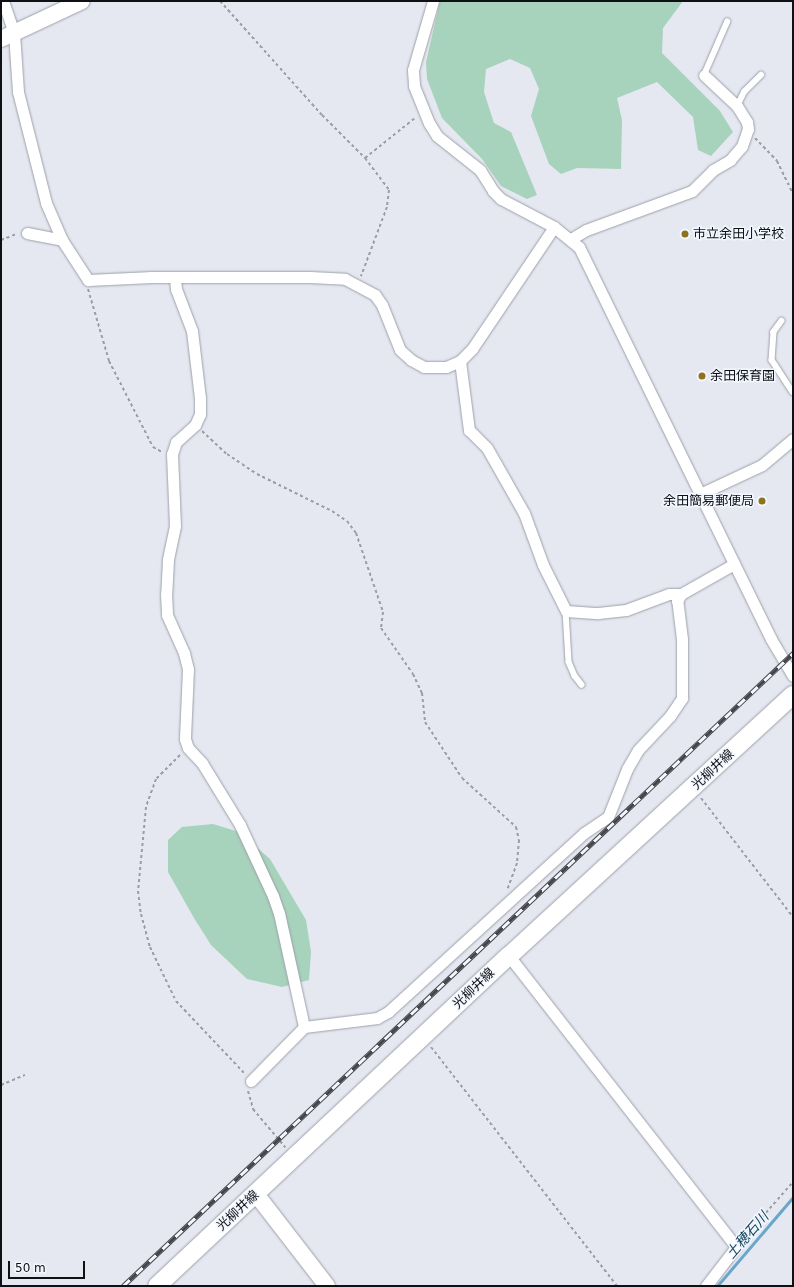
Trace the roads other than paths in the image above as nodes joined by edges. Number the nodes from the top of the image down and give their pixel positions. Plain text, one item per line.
1 (3, 1) edge
2 (82, 1) edge
3 (433, 1) edge
4 (728, 22) dead end
5 (8, 36) edge
6 (704, 75) joint
7 (761, 75) dead end
8 (737, 106) junction
9 (554, 227) junction
10 (27, 233) road end
11 (571, 239) junction
12 (62, 240) junction
13 (175, 278) junction
14 (782, 321) dead end
15 (460, 362) junction
16 (793, 392) edge
17 (793, 439) edge
18 (700, 494) junction
19 (734, 564) junction
20 (681, 594) junction
21 (566, 611) junction
22 (793, 676) edge
23 (582, 684) dead end
24 (793, 695) edge
25 (509, 956) junction
26 (304, 1027) junction
27 (251, 1081) road end
28 (256, 1194) junction
29 (158, 1286) edge
30 (327, 1286) edge
31 (706, 1286) edge

1 - 5 street
2 - 5 street
3 - 9 street
4 - 6 lane
5 - 12 street
6 - 8 street
7 - 8 lane
8 - 11 street
9 - 11 street
9 - 15 street
10 - 12 street
11 - 18 street
12 - 13 street
13 - 15 street
13 - 26 street
14 - 16 lane
15 - 21 street
17 - 18 street
18 - 19 street
19 - 20 street
19 - 22 street
20 - 21 street
20 - 26 street
21 - 23 lane
24 - 25 main road, 光柳井線
25 - 28 main road, 光柳井線
25 - 31 street
26 - 27 street
28 - 29 main road, 光柳井線
28 - 30 street

